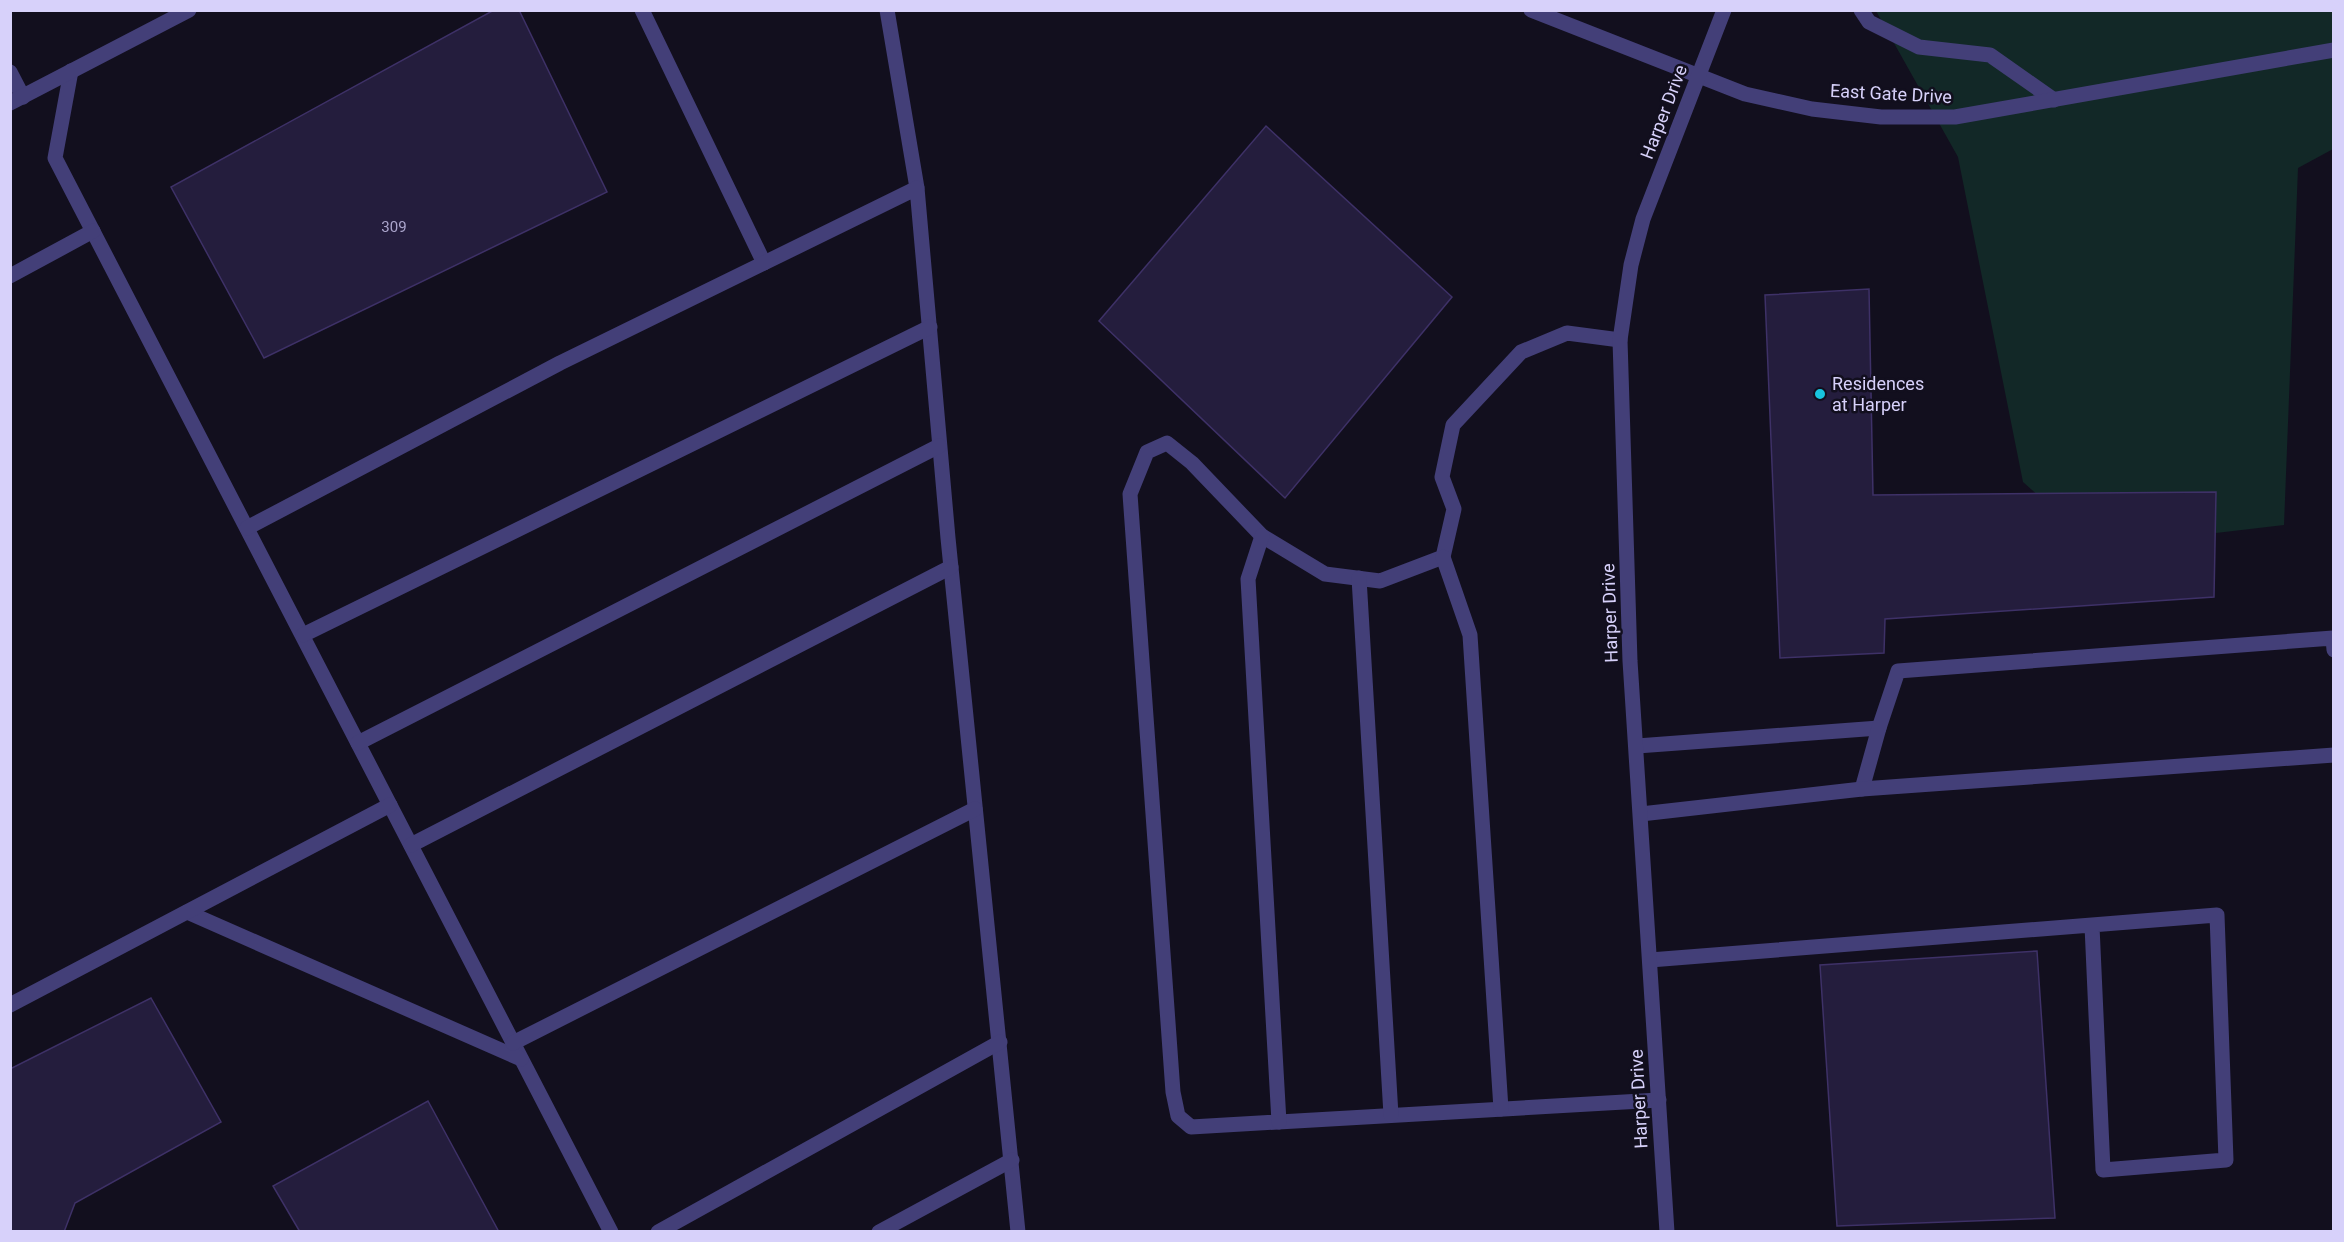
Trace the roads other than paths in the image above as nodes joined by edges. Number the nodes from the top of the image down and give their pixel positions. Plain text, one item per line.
1 (189, 10) edge
2 (642, 10) edge
3 (887, 10) edge
4 (1531, 10) edge
5 (1724, 10) edge
6 (1861, 10) edge
7 (2334, 50) edge
8 (71, 71) junction
9 (10, 72) edge
10 (1698, 76) junction
11 (17, 100) edge
12 (2054, 100) junction
13 (917, 188) junction
14 (93, 231) junction
15 (764, 263) junction
16 (10, 276) edge
17 (930, 327) junction
18 (1620, 340) junction
19 (939, 446) junction
20 (247, 528) junction
21 (1262, 536) junction
22 (1443, 557) junction
23 (951, 567) junction
24 (1359, 578) junction
25 (303, 635) junction
26 (2334, 650) edge
27 (1879, 728) junction
28 (358, 743) junction
29 (1637, 746) junction
30 (2334, 755) edge
31 (1862, 789) junction
32 (390, 805) junction
33 (975, 809) junction
34 (1641, 814) junction
35 (411, 845) junction
36 (187, 912) junction
37 (2092, 926) junction
38 (1650, 960) junction
39 (10, 1005) edge
40 (1000, 1042) junction
41 (513, 1043) junction
42 (521, 1059) junction
43 (1659, 1100) junction
44 (1501, 1109) junction
45 (1391, 1115) junction
46 (1279, 1122) junction
47 (1012, 1160) junction
48 (611, 1232) edge
49 (658, 1232) edge
50 (879, 1232) edge
51 (1018, 1232) edge
52 (1667, 1232) edge

1 - 8 street
2 - 15 street
3 - 13 street
4 - 10 street, East Gate Drive
5 - 10 street, Harper Drive
6 - 12 street
7 - 12 street, East Gate Drive
8 - 11 street
8 - 14 street
9 - 11 street
10 - 12 street, East Gate Drive
10 - 18 street, Harper Drive
13 - 15 street
13 - 17 street
14 - 16 street
14 - 20 street
15 - 20 street
17 - 19 street
17 - 25 street
18 - 22 street
18 - 29 street, Harper Drive
19 - 23 street
19 - 28 street
20 - 25 street
21 - 24 street
21 - 46 street
21 - 46 street
22 - 24 street
22 - 44 street
23 - 33 street
23 - 35 street
24 - 45 street
25 - 28 street
26 - 27 street
27 - 29 street
27 - 31 street
28 - 32 street
29 - 34 street, Harper Drive
30 - 31 street
31 - 34 street
32 - 35 street
32 - 36 street
33 - 40 street
33 - 41 street
34 - 38 street, Harper Drive
35 - 41 street
36 - 39 street
36 - 42 street
37 - 37 street
37 - 38 street
38 - 43 street, Harper Drive
40 - 47 street
40 - 49 street
41 - 42 street
42 - 48 street
43 - 44 street
43 - 52 street, Harper Drive
44 - 45 street
45 - 46 street
47 - 50 street
47 - 51 street

